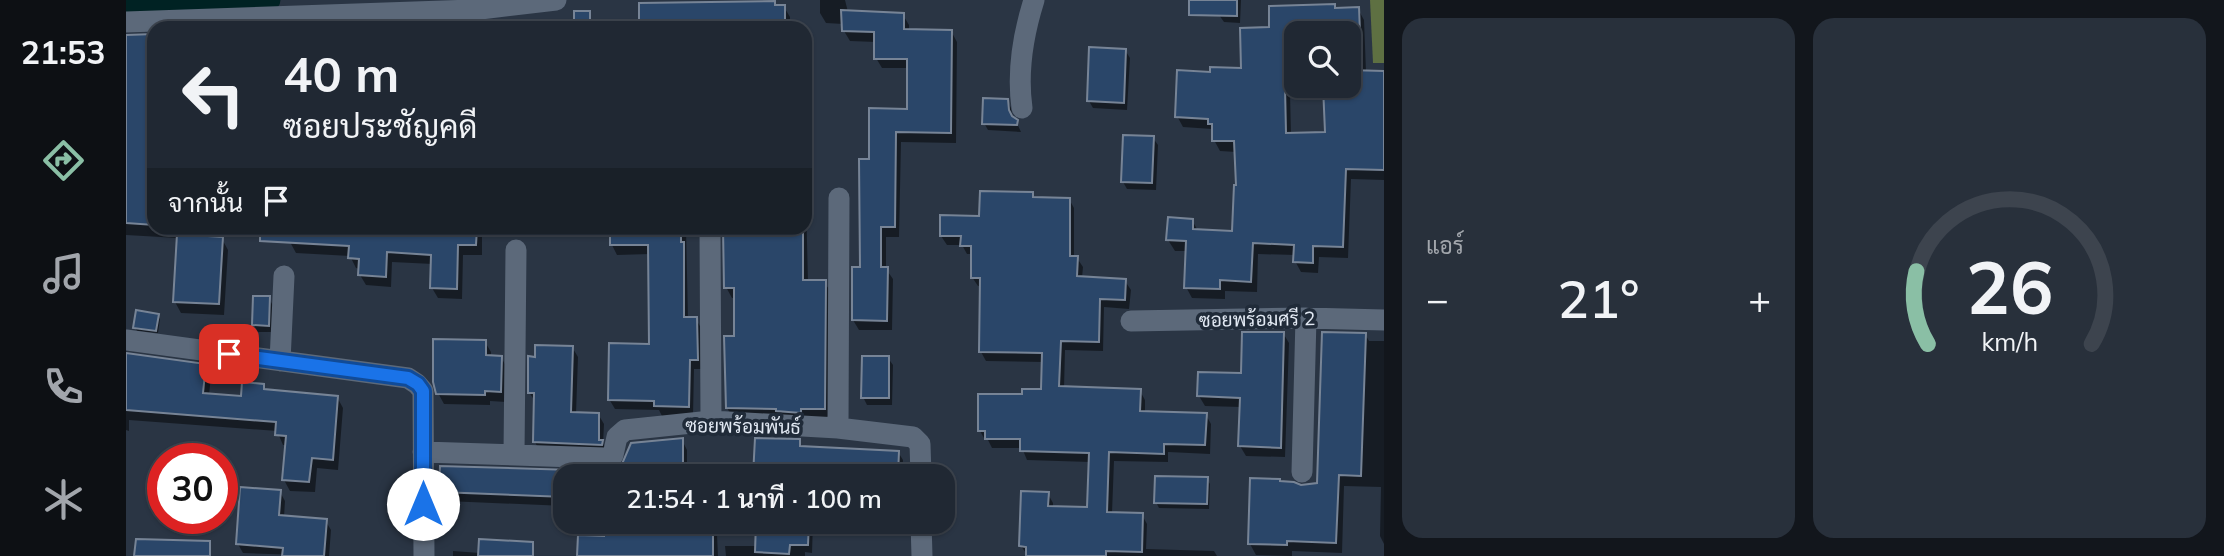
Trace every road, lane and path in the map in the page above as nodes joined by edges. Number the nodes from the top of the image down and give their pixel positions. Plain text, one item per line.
1 (556, 0) edge
2 (1034, 0) edge
3 (471, 5) edge
4 (209, 10) edge
5 (126, 22) edge
6 (1022, 108) dead end
7 (839, 198) dead end
8 (710, 235) edge
9 (516, 250) dead end
10 (284, 276) dead end
11 (1306, 318) junction
12 (1384, 320) edge
13 (1131, 321) dead end
14 (126, 340) edge
15 (280, 360) junction
16 (711, 421) junction
17 (838, 428) junction
18 (423, 452) junction
19 (513, 455) junction
20 (921, 464) edge
21 (1302, 472) dead end
22 (921, 534) edge
23 (424, 556) edge
24 (922, 556) edge

1 - 3 street
2 - 6 street
3 - 4 street
4 - 5 street
7 - 17 street
8 - 16 street
9 - 19 street
10 - 15 street
11 - 12 street, ซอยพร้อมศรี 2
11 - 13 street, ซอยพร้อมศรี 2
11 - 21 street
14 - 15 street
15 - 18 street
16 - 17 street, ซอยพร้อมพันธ์
16 - 19 street, ซอยพร้อมพันธ์
17 - 20 street, ซอยพร้อมพันธ์
18 - 19 street, ซอยพร้อมพันธ์
18 - 23 street
22 - 24 street

